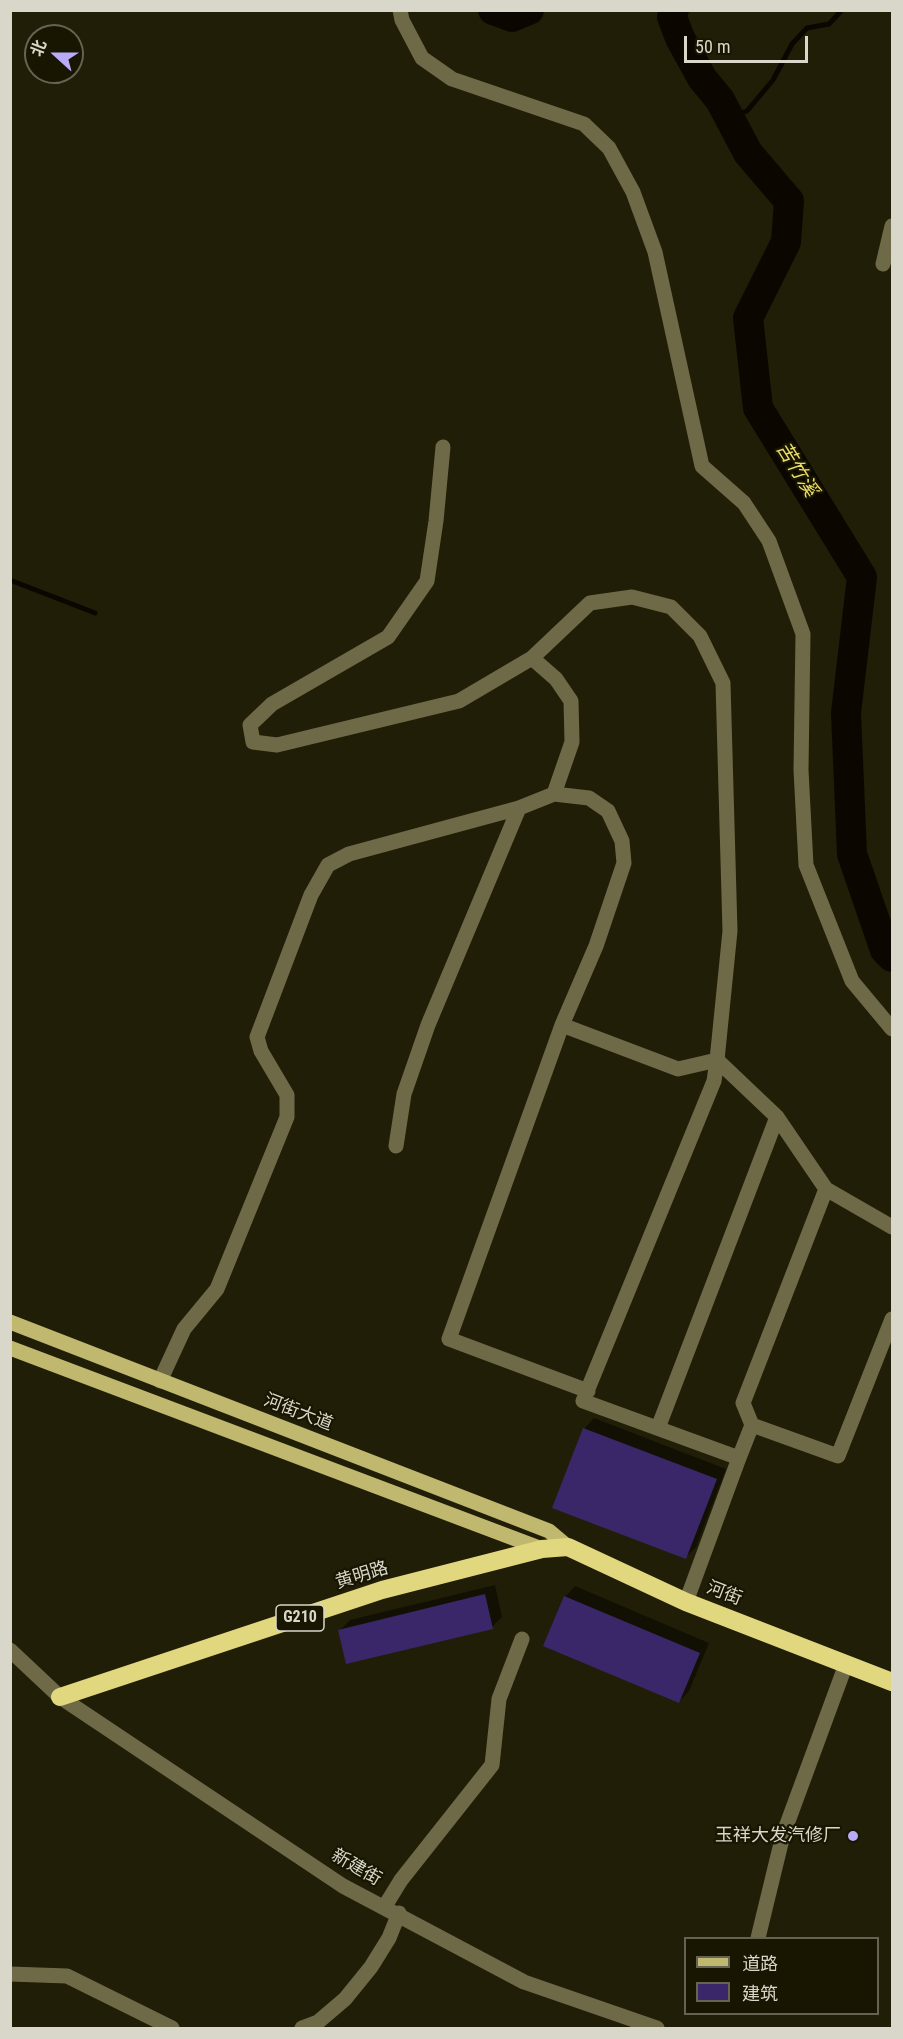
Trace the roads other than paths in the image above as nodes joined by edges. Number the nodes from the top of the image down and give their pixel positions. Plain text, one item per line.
1 (400, 10) edge
2 (892, 226) edge
3 (883, 264) dead end
4 (442, 447) dead end
5 (532, 658) junction
6 (554, 794) junction
7 (519, 808) junction
8 (562, 1025) junction
9 (892, 1029) edge
10 (717, 1060) junction
11 (777, 1117) junction
12 (396, 1146) dead end
13 (826, 1189) junction
14 (892, 1227) edge
15 (892, 1319) edge
16 (10, 1322) edge
17 (10, 1348) edge
18 (160, 1381) junction
19 (588, 1391) junction
20 (752, 1425) junction
21 (658, 1428) junction
22 (739, 1458) junction
23 (567, 1547) junction
24 (542, 1550) junction
25 (686, 1602) junction
26 (522, 1639) dead end
27 (10, 1650) edge
28 (846, 1664) junction
29 (892, 1682) edge
30 (60, 1697) junction
31 (392, 1910) junction
32 (758, 1937) edge
33 (10, 1974) edge
34 (172, 2028) edge
35 (302, 2028) edge
36 (657, 2028) edge

1 - 9 street
2 - 3 street
4 - 5 street
5 - 6 street
5 - 10 street
6 - 7 street
6 - 8 street
7 - 12 street
7 - 18 street
8 - 10 street
8 - 19 street
10 - 11 street
10 - 19 street
11 - 13 street
11 - 21 street
13 - 14 street
13 - 20 street
15 - 20 street
16 - 18 main road, 河街大道
17 - 24 main road
18 - 23 main road, 河街大道
19 - 21 street
20 - 22 street
21 - 22 street
22 - 25 street
23 - 24 highway, G210
23 - 25 highway, 河街
24 - 30 highway, 黄明路 / G210
25 - 28 highway, 河街
26 - 31 street
27 - 30 street, 新建街
28 - 29 highway, 河街
28 - 32 street
30 - 31 street, 新建街
31 - 35 street
31 - 36 street, 新建街
33 - 34 street

